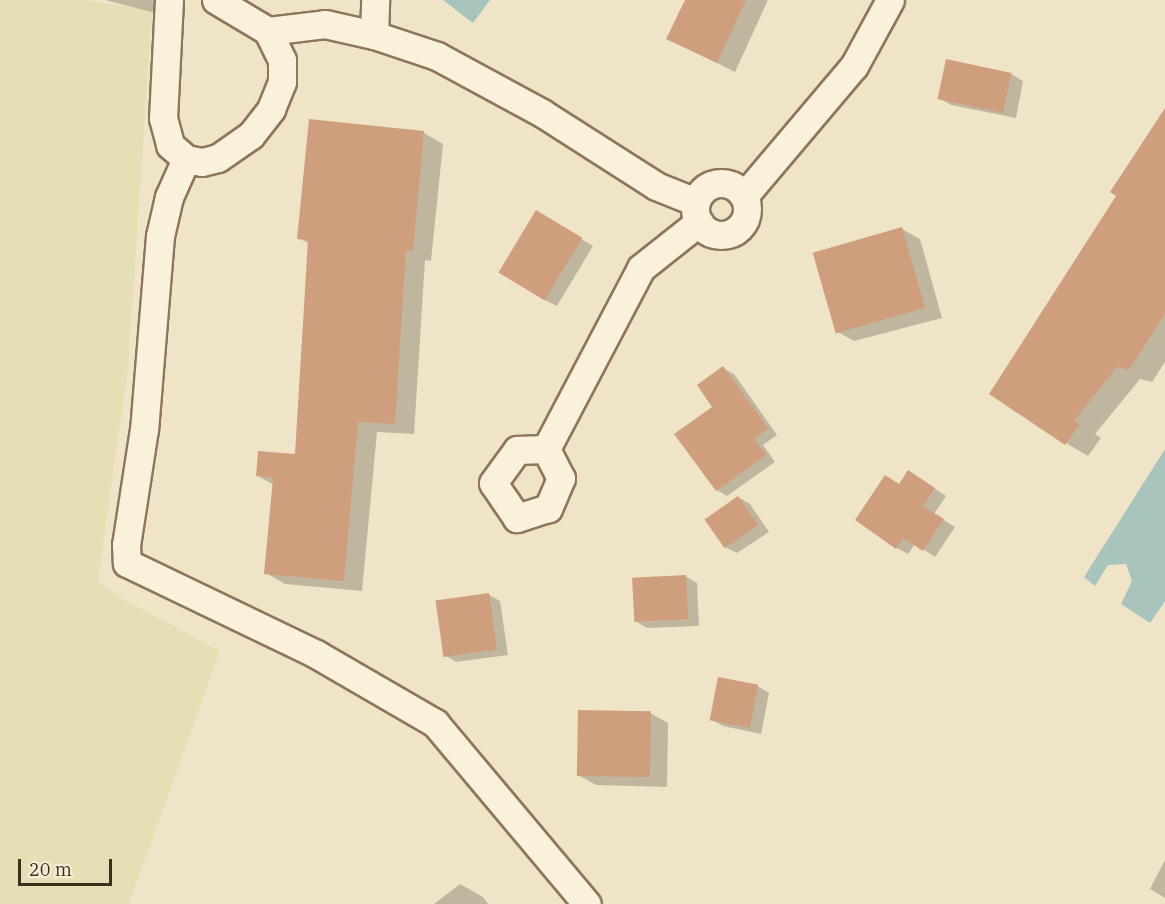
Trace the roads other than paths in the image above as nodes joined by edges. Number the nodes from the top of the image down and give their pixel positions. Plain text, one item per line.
1 (169, 0) edge
2 (216, 0) edge
3 (375, 0) edge
4 (890, 0) edge
5 (268, 31) junction
6 (374, 35) junction
7 (186, 159) junction
8 (744, 196) junction
9 (697, 212) junction
10 (546, 448) dead end
11 (587, 904) edge

1 - 7 street
2 - 5 street
3 - 6 street
4 - 8 street
5 - 6 street
5 - 7 street
6 - 9 street
7 - 11 street
8 - 9 street
8 - 9 street
9 - 10 street

